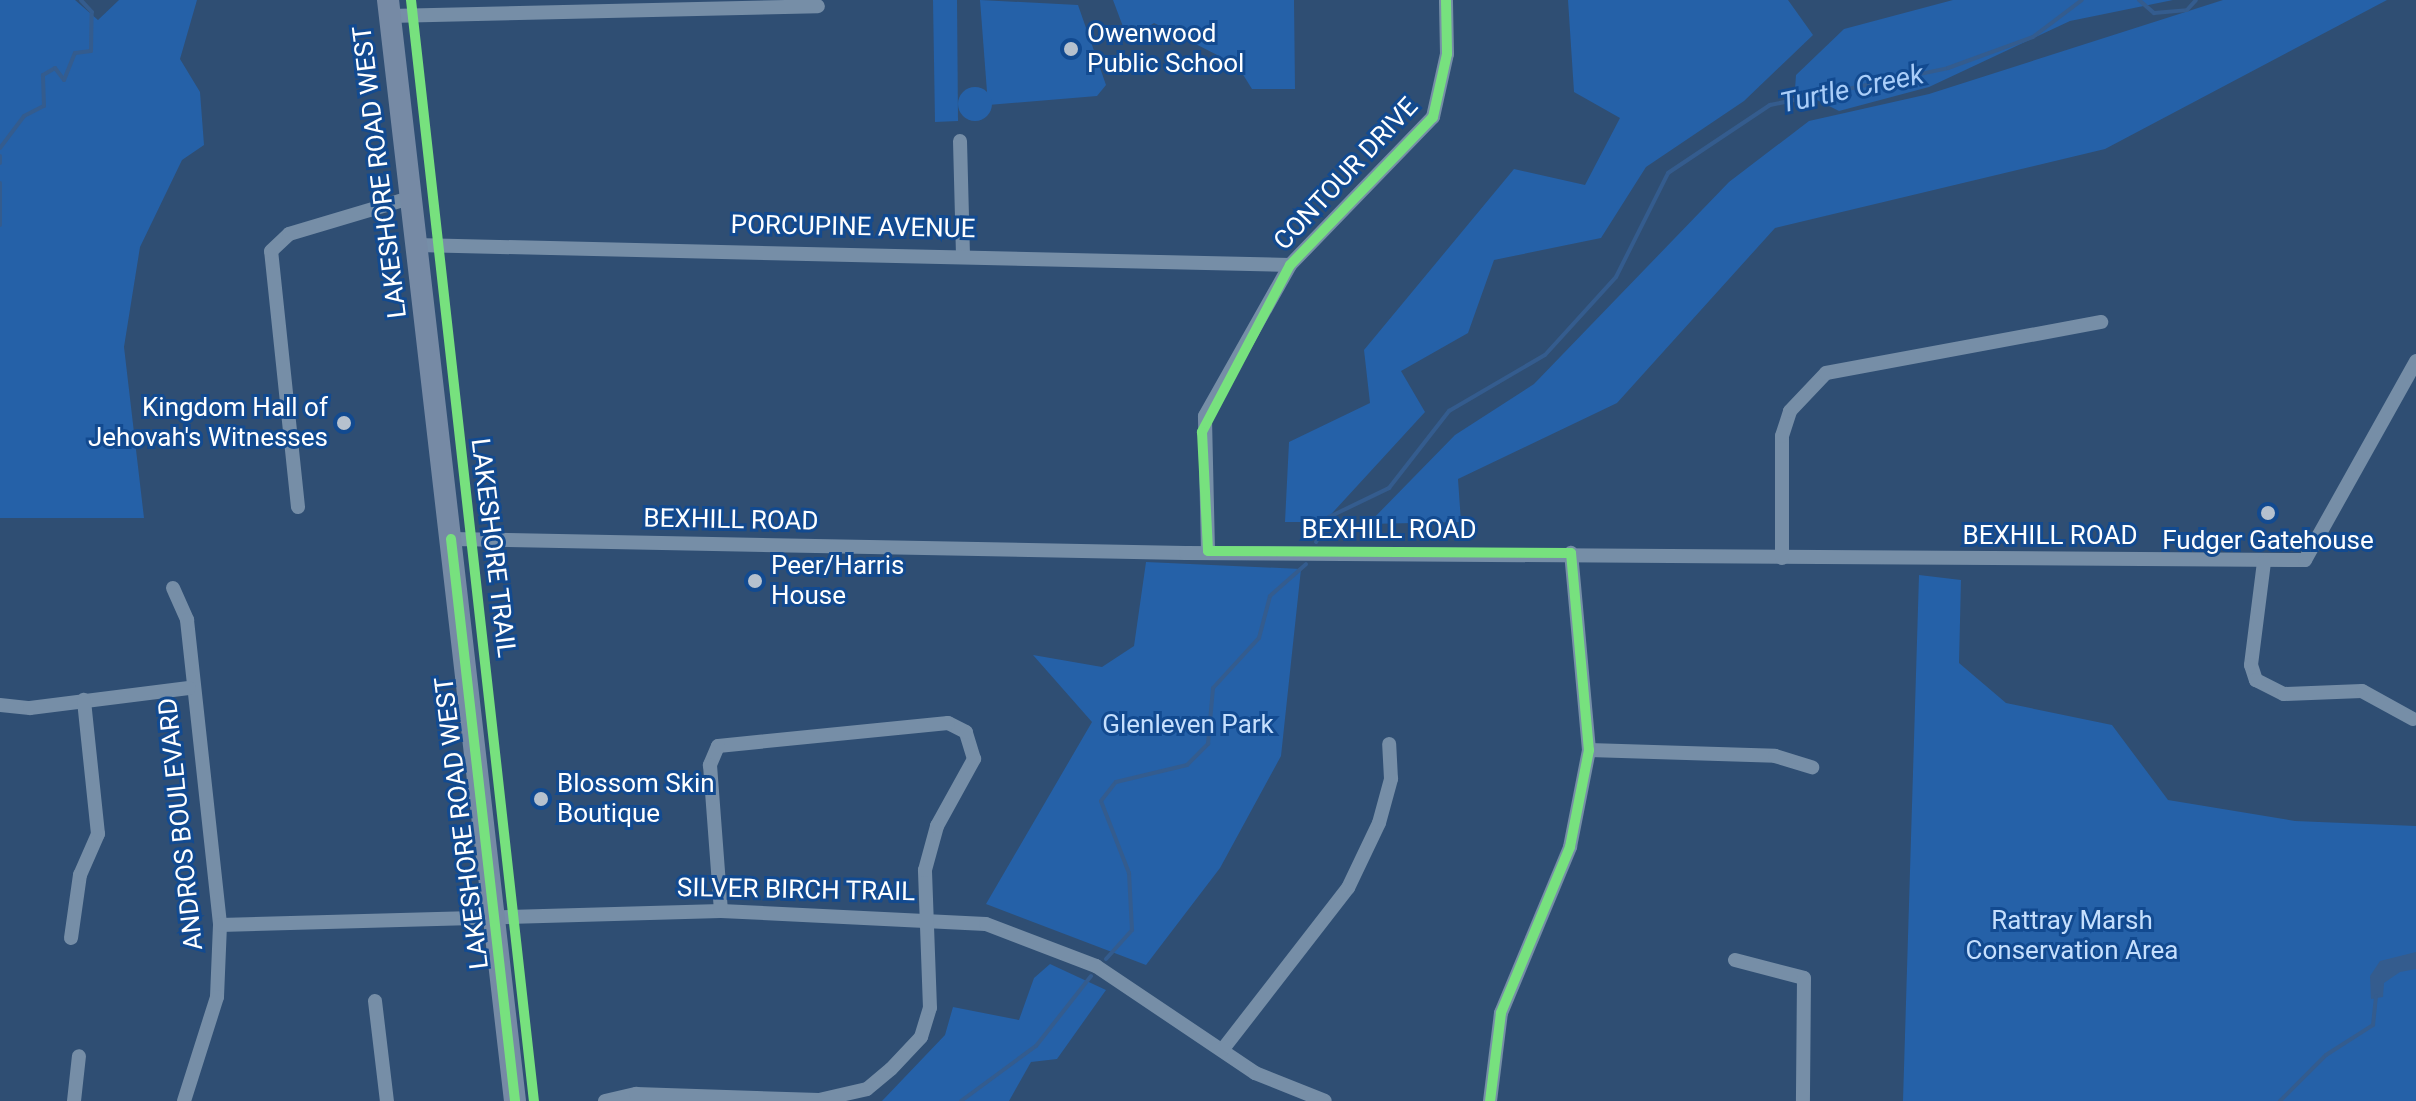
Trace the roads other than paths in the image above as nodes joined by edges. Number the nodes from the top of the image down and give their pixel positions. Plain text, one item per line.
1 (1446, 0) edge
2 (548, 6) edge
3 (818, 6) dead end
4 (388, 8) edge
5 (960, 141) dead end
6 (410, 198) junction
7 (416, 245) junction
8 (963, 252) junction
9 (1290, 265) junction
10 (2101, 322) dead end
11 (2416, 361) edge
12 (298, 507) dead end
13 (451, 539) junction
14 (1208, 551) junction
15 (1571, 553) junction
16 (1782, 558) junction
17 (2264, 562) junction
18 (173, 588) dead end
19 (189, 688) junction
20 (84, 700) junction
21 (0, 705) edge
22 (2413, 719) dead end
23 (1389, 744) dead end
24 (1589, 750) junction
25 (1812, 767) dead end
26 (721, 911) junction
27 (496, 916) junction
28 (923, 916) junction
29 (220, 925) junction
30 (71, 938) dead end
31 (1735, 960) dead end
32 (375, 1001) dead end
33 (1223, 1049) junction
34 (79, 1056) dead end
35 (74, 1101) edge
36 (184, 1101) edge
37 (387, 1101) edge
38 (515, 1101) edge
39 (605, 1101) edge
40 (1325, 1101) edge
41 (1490, 1101) edge
42 (1803, 1101) edge

1 - 9 street, CONTOUR DRIVE
2 - 3 street
2 - 4 street
4 - 6 main road, LAKESHORE ROAD WEST
5 - 8 street
6 - 7 main road, LAKESHORE ROAD WEST
6 - 12 street
7 - 8 street, PORCUPINE AVENUE
7 - 13 main road, LAKESHORE ROAD WEST
8 - 9 street, PORCUPINE AVENUE
9 - 14 street, CONTOUR DRIVE
10 - 16 street
11 - 17 street, BEXHILL ROAD
13 - 14 street, BEXHILL ROAD
13 - 27 main road, LAKESHORE ROAD WEST
14 - 15 street, BEXHILL ROAD
15 - 16 street, BEXHILL ROAD
15 - 24 street
16 - 17 street, BEXHILL ROAD
17 - 22 street
18 - 19 street, ANDROS BOULEVARD
19 - 20 street
19 - 29 street, ANDROS BOULEVARD
20 - 21 street
20 - 30 street
23 - 33 street
24 - 25 street
24 - 41 street
26 - 27 street, SILVER BIRCH TRAIL
26 - 28 street, SILVER BIRCH TRAIL
26 - 28 street
27 - 29 street, SILVER BIRCH TRAIL
27 - 38 main road, LAKESHORE ROAD WEST
28 - 33 street, SILVER BIRCH TRAIL
28 - 39 street
29 - 36 street, ANDROS BOULEVARD
31 - 42 street
32 - 37 street
33 - 40 street, SILVER BIRCH TRAIL
34 - 35 street

